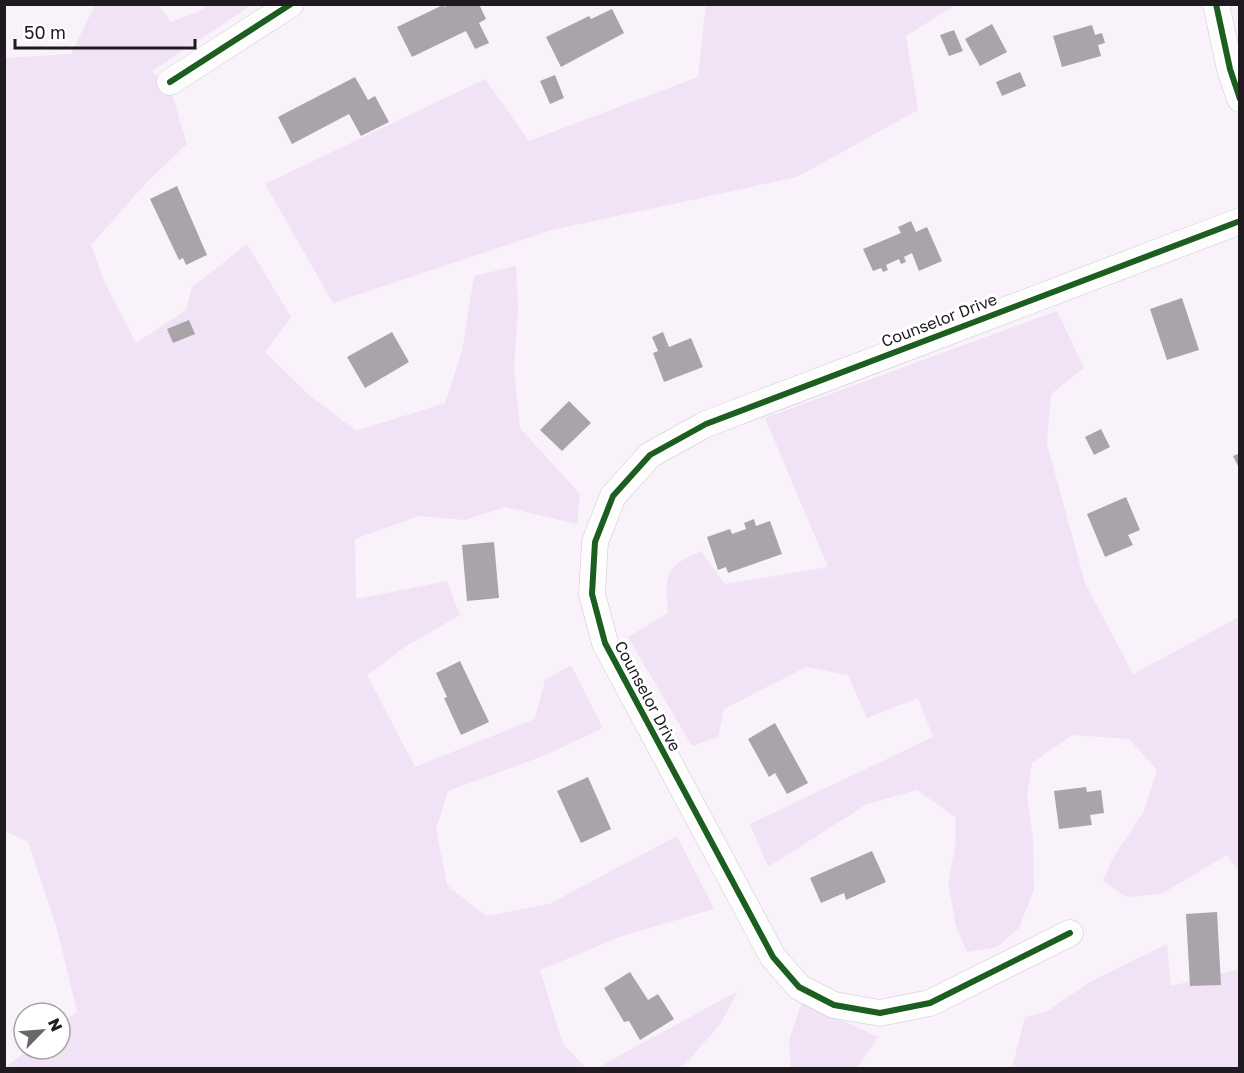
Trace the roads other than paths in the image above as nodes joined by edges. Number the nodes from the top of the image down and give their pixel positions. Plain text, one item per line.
1 (291, 4) edge
2 (1216, 4) edge
3 (170, 81) dead end
4 (1239, 99) edge
5 (1239, 221) edge
6 (1070, 933) dead end

1 - 3 street
2 - 4 street
5 - 6 street, Counselor Drive

